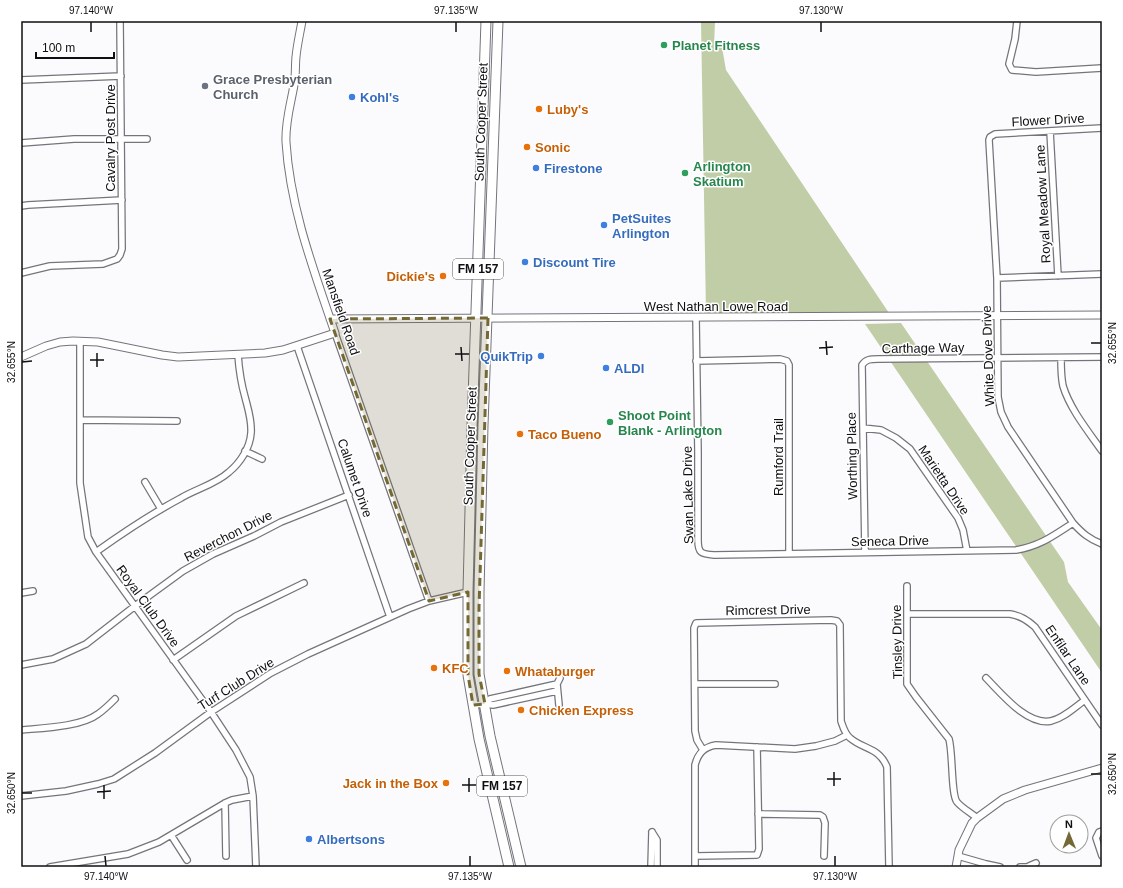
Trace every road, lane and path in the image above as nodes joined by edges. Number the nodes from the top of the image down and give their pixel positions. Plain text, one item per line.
1 (120, 21) edge
2 (302, 21) edge
3 (486, 21) edge
4 (498, 21) edge
5 (1017, 21) edge
6 (1102, 68) edge
7 (121, 76) junction
8 (21, 80) edge
9 (1102, 128) edge
10 (1050, 131) junction
11 (995, 134) joint
12 (122, 139) junction
13 (147, 139) dead end
14 (21, 143) edge
15 (122, 200) junction
16 (21, 206) edge
17 (21, 273) edge
18 (1102, 274) edge
19 (1058, 276) junction
20 (997, 278) junction
21 (1102, 315) edge
22 (997, 316) junction
23 (476, 318) junction
24 (488, 318) junction
25 (696, 318) junction
26 (330, 319) junction
27 (335, 333) junction
28 (80, 341) junction
29 (297, 346) junction
30 (238, 355) junction
31 (21, 357) edge
32 (1102, 357) edge
33 (998, 358) junction
34 (1061, 358) junction
35 (696, 361) junction
36 (864, 361) joint
37 (80, 420) junction
38 (178, 421) dead end
39 (863, 428) junction
40 (1101, 449) edge
41 (245, 451) junction
42 (262, 459) dead end
43 (471, 466) junction
44 (482, 466) junction
45 (145, 482) dead end
46 (349, 495) junction
47 (161, 509) junction
48 (1073, 523) junction
49 (1102, 544) edge
50 (967, 551) junction
51 (96, 552) junction
52 (700, 552) joint
53 (865, 552) junction
54 (789, 554) junction
55 (304, 583) dead end
56 (907, 586) dead end
57 (33, 591) dead end
58 (468, 592) junction
59 (21, 593) edge
60 (429, 601) junction
61 (135, 606) junction
62 (908, 614) junction
63 (390, 617) junction
64 (173, 660) junction
65 (21, 665) edge
66 (560, 678) dead end
67 (986, 678) dead end
68 (557, 684) junction
69 (695, 684) junction
70 (775, 684) dead end
71 (557, 690) junction
72 (115, 699) dead end
73 (1085, 700) junction
74 (485, 704) junction
75 (474, 705) junction
76 (559, 705) dead end
77 (211, 712) junction
78 (1102, 725) edge
79 (21, 730) edge
80 (847, 735) junction
81 (757, 747) junction
82 (703, 750) junction
83 (1102, 768) edge
84 (21, 796) edge
85 (253, 796) junction
86 (225, 803) junction
87 (758, 814) junction
88 (977, 818) junction
89 (1102, 831) edge
90 (171, 835) junction
91 (226, 856) dead end
92 (696, 856) junction
93 (824, 856) dead end
94 (958, 856) junction
95 (1102, 856) edge
96 (187, 860) dead end
97 (1036, 863) dead end
98 (508, 865) edge
99 (50, 867) edge
100 (256, 867) edge
101 (521, 867) edge
102 (651, 867) edge
103 (657, 867) edge
104 (696, 867) edge
105 (889, 867) edge
106 (956, 867) edge
107 (1000, 867) edge
108 (1020, 867) edge

1 - 7 street, Cavalry Post Drive
2 - 26 street, Mansfield Road
3 - 23 main road, South Cooper Street / FM 157
4 - 24 main road, South Cooper Street / FM 157
5 - 6 street
7 - 8 street
7 - 12 street, Cavalry Post Drive
9 - 10 street, Flower Drive
10 - 11 street, Flower Drive
10 - 19 street, Royal Meadow Lane
11 - 20 street, White Dove Drive
12 - 13 street
12 - 14 street
12 - 15 street, Cavalry Post Drive
15 - 16 street
15 - 17 street, Cavalry Post Drive
18 - 19 street
19 - 20 street
20 - 22 street, White Dove Drive
21 - 22 street, West Nathan Lowe Road
22 - 25 street, West Nathan Lowe Road
22 - 33 street, White Dove Drive
23 - 24 street, West Nathan Lowe Road
23 - 26 street, West Nathan Lowe Road
23 - 43 main road, South Cooper Street / FM 157
24 - 25 street, West Nathan Lowe Road
24 - 44 main road, South Cooper Street / FM 157
25 - 35 street, Swan Lake Drive
26 - 27 street, Mansfield Road
27 - 29 street
27 - 60 street, Mansfield Road
28 - 30 street
28 - 31 street
28 - 37 street, Royal Club Drive
29 - 30 street
29 - 46 street, Calumet Drive
30 - 41 street
32 - 34 street, Carthage Way
33 - 34 street, Carthage Way
33 - 36 street, Carthage Way
33 - 48 street, White Dove Drive
34 - 40 street
35 - 52 street, Swan Lake Drive
35 - 54 street, Rumford Trail
36 - 39 street, Worthing Place
37 - 38 street
37 - 51 street, Royal Club Drive
39 - 50 street, Marietta Drive
39 - 53 street, Worthing Place
41 - 42 street
41 - 47 street
43 - 44 main road
43 - 58 main road, South Cooper Street / FM 157
44 - 74 main road, South Cooper Street / FM 157
45 - 47 street
46 - 61 street, Reverchon Drive
46 - 63 street, Calumet Drive
47 - 51 street
48 - 49 street, White Dove Drive
48 - 50 street, Seneca Drive
50 - 53 street, Seneca Drive
51 - 61 street, Royal Club Drive
52 - 54 street, Seneca Drive
53 - 54 street, Seneca Drive
55 - 64 street
56 - 62 street, Tinsley Drive
57 - 59 street
58 - 60 street, Turf Club Drive
58 - 75 main road, South Cooper Street / FM 157
60 - 63 street, Turf Club Drive
61 - 64 street, Royal Club Drive
61 - 65 street, Reverchon Drive
62 - 73 street, Enfilar Lane
62 - 88 street, Tinsley Drive
63 - 77 street, Turf Club Drive
64 - 77 street, Royal Club Drive
66 - 68 street
67 - 73 street
68 - 71 street
68 - 74 street
69 - 70 street
69 - 80 street, Rimcrest Drive
69 - 82 street
71 - 74 street
71 - 76 street
72 - 79 street
73 - 78 street, Enfilar Lane
74 - 75 street
74 - 101 main road, South Cooper Street / FM 157
75 - 98 main road, South Cooper Street / FM 157
77 - 84 street, Turf Club Drive
77 - 85 street, Royal Club Drive
80 - 81 street
80 - 105 street
81 - 82 street
81 - 87 street
82 - 92 street
83 - 88 street
85 - 86 street
85 - 100 street, Royal Club Drive
86 - 90 street
86 - 91 street
87 - 92 street
87 - 93 street
88 - 94 street
89 - 95 street
90 - 96 street
90 - 99 street
92 - 104 street
94 - 106 street
94 - 107 street
97 - 108 street
102 - 103 street
102 - 103 street

